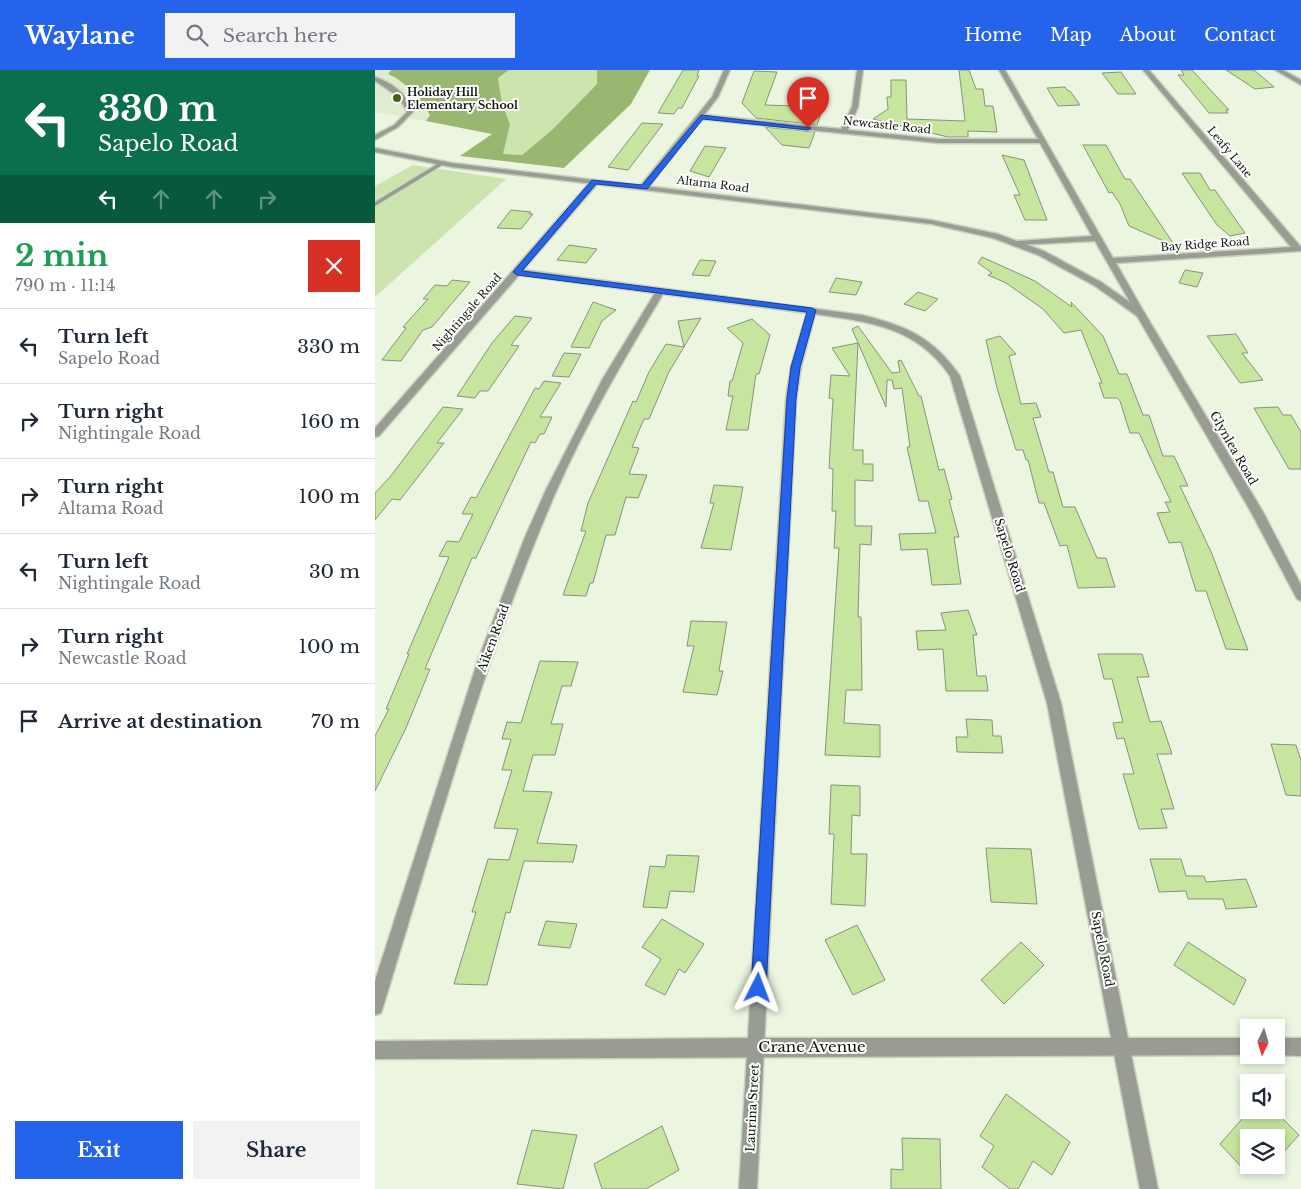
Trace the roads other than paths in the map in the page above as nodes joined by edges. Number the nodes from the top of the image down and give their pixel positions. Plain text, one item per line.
1 (727, 70) edge
2 (860, 70) edge
3 (1002, 70) edge
4 (1146, 70) edge
5 (1278, 70) edge
6 (375, 79) edge
7 (1301, 84) edge
8 (701, 117) junction
9 (843, 132) junction
10 (375, 138) edge
11 (1042, 140) junction
12 (375, 150) edge
13 (442, 163) junction
14 (595, 182) junction
15 (644, 187) junction
16 (375, 204) edge
17 (1098, 238) junction
18 (1017, 243) junction
19 (1299, 249) edge
20 (1111, 261) junction
21 (517, 272) junction
22 (661, 291) junction
23 (812, 310) junction
24 (1141, 314) junction
25 (375, 434) edge
26 (1301, 596) edge
27 (375, 1008) edge
28 (755, 1046) junction
29 (1121, 1046) junction
30 (1240, 1047) edge
31 (1285, 1047) edge
32 (1301, 1047) edge
33 (375, 1050) edge
34 (748, 1189) edge
35 (1149, 1189) edge

1 - 8 street
2 - 9 street
3 - 11 street, Glynlea Road
4 - 19 street, Leafy Lane
5 - 7 street
6 - 10 street
8 - 9 street, Newcastle Road
8 - 15 street
9 - 11 street, Newcastle Road
11 - 17 street, Glynlea Road
12 - 13 street, Altama Road
13 - 14 street, Altama Road
13 - 16 lane
14 - 15 street, Altama Road
14 - 21 street, Nightingale Road
15 - 18 street, Altama Road
17 - 18 street
17 - 20 street, Glynlea Road
18 - 24 street, Glynlea Road
19 - 20 street, Bay Ridge Road
20 - 24 street, Glynlea Road
21 - 22 street, Sapelo Road
21 - 25 street, Nightingale Road
22 - 23 street, Sapelo Road
22 - 27 street, Aiken Road
23 - 28 street, Laurina Street
23 - 29 street, Sapelo Road
24 - 26 street, Glynlea Road
28 - 29 street, Crane Avenue
28 - 33 street, Crane Avenue
28 - 34 street, Laurina Street
29 - 30 street, Crane Avenue
29 - 35 street, Sapelo Road
31 - 32 street

